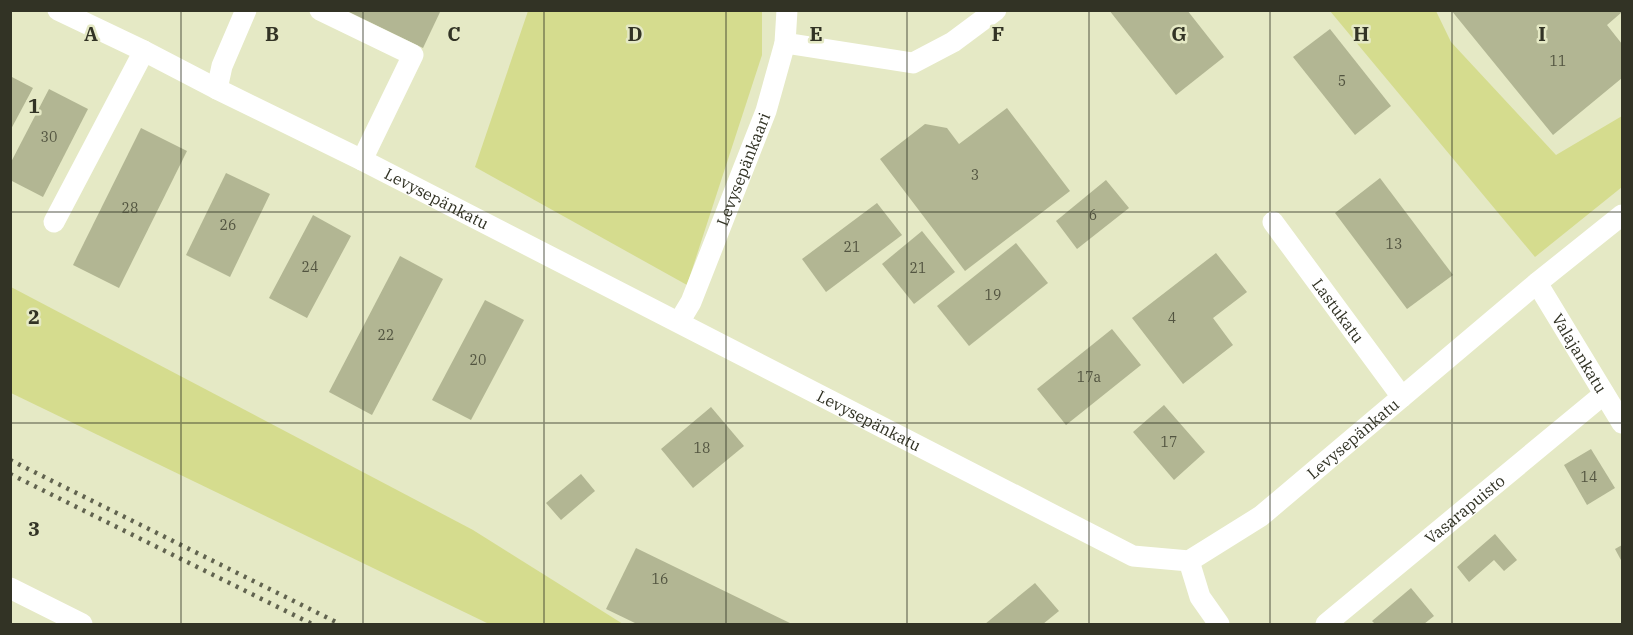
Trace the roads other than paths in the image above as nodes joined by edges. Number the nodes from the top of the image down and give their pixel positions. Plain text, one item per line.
1 (58, 10) edge
2 (246, 10) edge
3 (320, 10) edge
4 (787, 10) edge
5 (996, 10) edge
6 (785, 43) junction
7 (144, 51) junction
8 (217, 89) junction
9 (362, 160) junction
10 (1623, 215) edge
11 (54, 222) dead end
12 (1273, 222) dead end
13 (1537, 283) junction
14 (679, 322) junction
15 (1604, 394) junction
16 (1402, 397) junction
17 (1623, 423) edge
18 (1189, 561) junction
19 (10, 588) edge
20 (82, 624) edge
21 (1219, 624) edge
22 (1326, 624) edge

1 - 7 street, Levysepänkatu
2 - 8 street
3 - 9 street
4 - 6 street, Levysepänkaari
5 - 6 street
6 - 14 street, Levysepänkaari
7 - 8 street, Levysepänkatu
7 - 11 street
8 - 9 street, Levysepänkatu
9 - 14 street, Levysepänkatu
10 - 13 street, Levysepänkatu
12 - 16 street, Lastukatu
13 - 15 street, Valajankatu
13 - 16 street, Levysepänkatu
14 - 18 street, Levysepänkatu
15 - 17 street, Valajankatu
15 - 22 street, Vasarapuisto
16 - 18 street, Levysepänkatu
18 - 21 street
19 - 20 street

